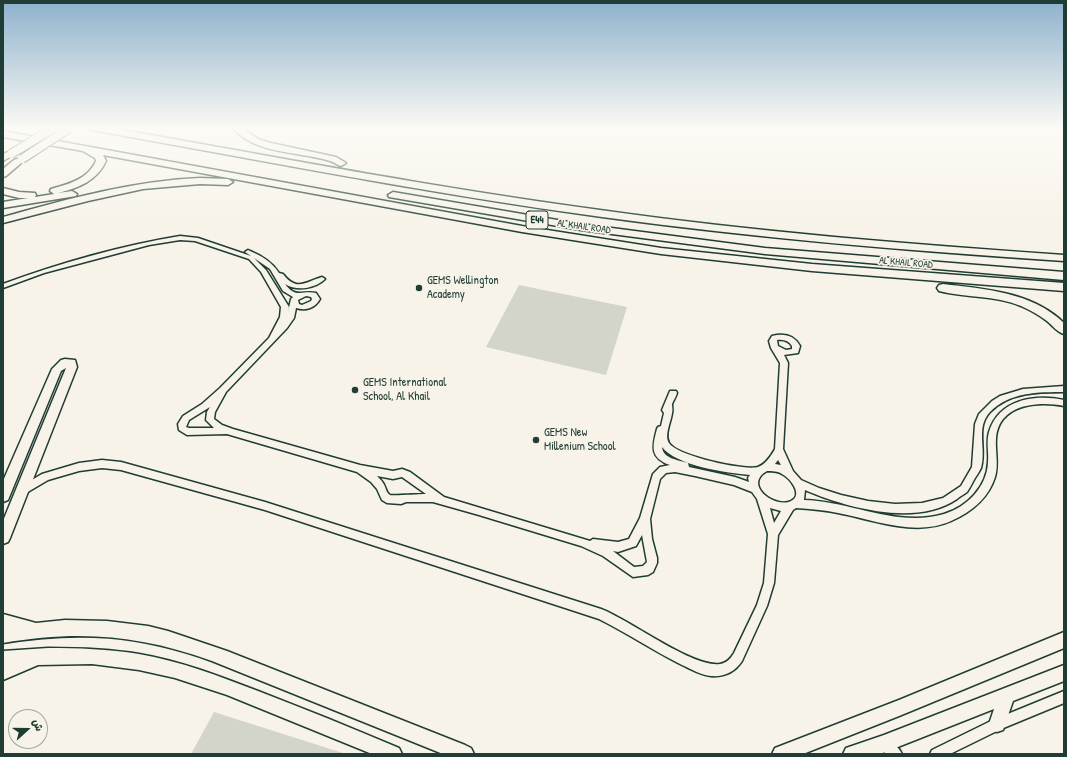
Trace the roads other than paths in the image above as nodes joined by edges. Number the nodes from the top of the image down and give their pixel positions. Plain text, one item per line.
1 (16, 162) edge
2 (17, 162) edge
3 (99, 162) edge
4 (163, 162) edge
5 (185, 162) edge
6 (288, 162) edge
7 (337, 162) edge
8 (341, 163) joint
9 (3, 170) edge
10 (3, 174) edge
11 (194, 180) junction
12 (3, 191) edge
13 (3, 205) edge
14 (592, 213) junction
15 (467, 219) junction
16 (3, 220) edge
17 (250, 253) junction
18 (1064, 258) edge
19 (882, 274) junction
20 (1064, 276) edge
21 (322, 279) dead end
22 (3, 281) edge
23 (3, 287) edge
24 (1064, 287) edge
25 (276, 288) junction
26 (296, 300) junction
27 (1064, 330) edge
28 (272, 337) junction
29 (777, 350) junction
30 (792, 352) junction
31 (784, 363) junction
32 (1043, 388) junction
33 (1064, 389) edge
34 (223, 390) junction
35 (1064, 392) edge
36 (673, 393) dead end
37 (1064, 400) edge
38 (1037, 401) junction
39 (1064, 403) edge
40 (668, 406) junction
41 (231, 432) junction
42 (779, 449) junction
43 (32, 467) junction
44 (360, 468) junction
45 (762, 469) junction
46 (695, 472) junction
47 (53, 474) junction
48 (790, 474) junction
49 (798, 483) junction
50 (754, 489) junction
51 (23, 490) junction
52 (3, 496) edge
53 (762, 499) junction
54 (443, 500) junction
55 (792, 505) junction
56 (645, 519) junction
57 (773, 534) junction
58 (3, 538) edge
59 (582, 542) junction
60 (3, 622) edge
61 (37, 629) junction
62 (3, 635) edge
63 (1064, 640) edge
64 (41, 656) junction
65 (3, 659) edge
66 (3, 672) edge
67 (1064, 673) edge
68 (1064, 697) edge
69 (1006, 698) junction
70 (997, 724) junction
71 (890, 749) edge
72 (393, 754) edge
73 (464, 754) edge
74 (781, 754) edge
75 (852, 754) edge
76 (936, 754) edge

1 - 9 street
2 - 10 highway
3 - 12 highway
4 - 15 highway
5 - 20 highway, AL KHAIL ROAD / E44
6 - 14 highway, AL KHAIL ROAD / E44
7 - 8 highway
8 - 14 highway
11 - 13 highway
11 - 15 highway
11 - 16 highway
14 - 18 highway, AL KHAIL ROAD / E44
15 - 19 highway
17 - 21 street
17 - 22 street
17 - 26 street
19 - 24 highway
19 - 27 highway
23 - 25 street
25 - 26 street
25 - 28 street
26 - 28 street
28 - 34 street
29 - 30 street
29 - 30 street
29 - 31 street
30 - 31 street
31 - 42 street
32 - 33 street
32 - 35 street
32 - 49 street
34 - 41 street
34 - 41 street
36 - 40 street
37 - 38 street
38 - 39 street
38 - 55 street
40 - 45 street
40 - 46 street
41 - 44 street
42 - 45 street
42 - 48 street
43 - 47 street
43 - 51 street
43 - 52 street
44 - 54 street
44 - 54 street
45 - 48 street
45 - 50 street
46 - 50 street
46 - 56 street
47 - 51 street
47 - 57 street
48 - 49 street
49 - 55 street
50 - 53 street
51 - 58 street
53 - 55 street
53 - 57 street
54 - 59 street
55 - 57 street
56 - 59 street
56 - 59 street
60 - 61 street
61 - 62 street
61 - 73 street
63 - 74 street
64 - 65 street
64 - 66 street
64 - 72 street
67 - 69 street
68 - 70 street
69 - 70 street
69 - 71 street
70 - 76 street
71 - 75 street

